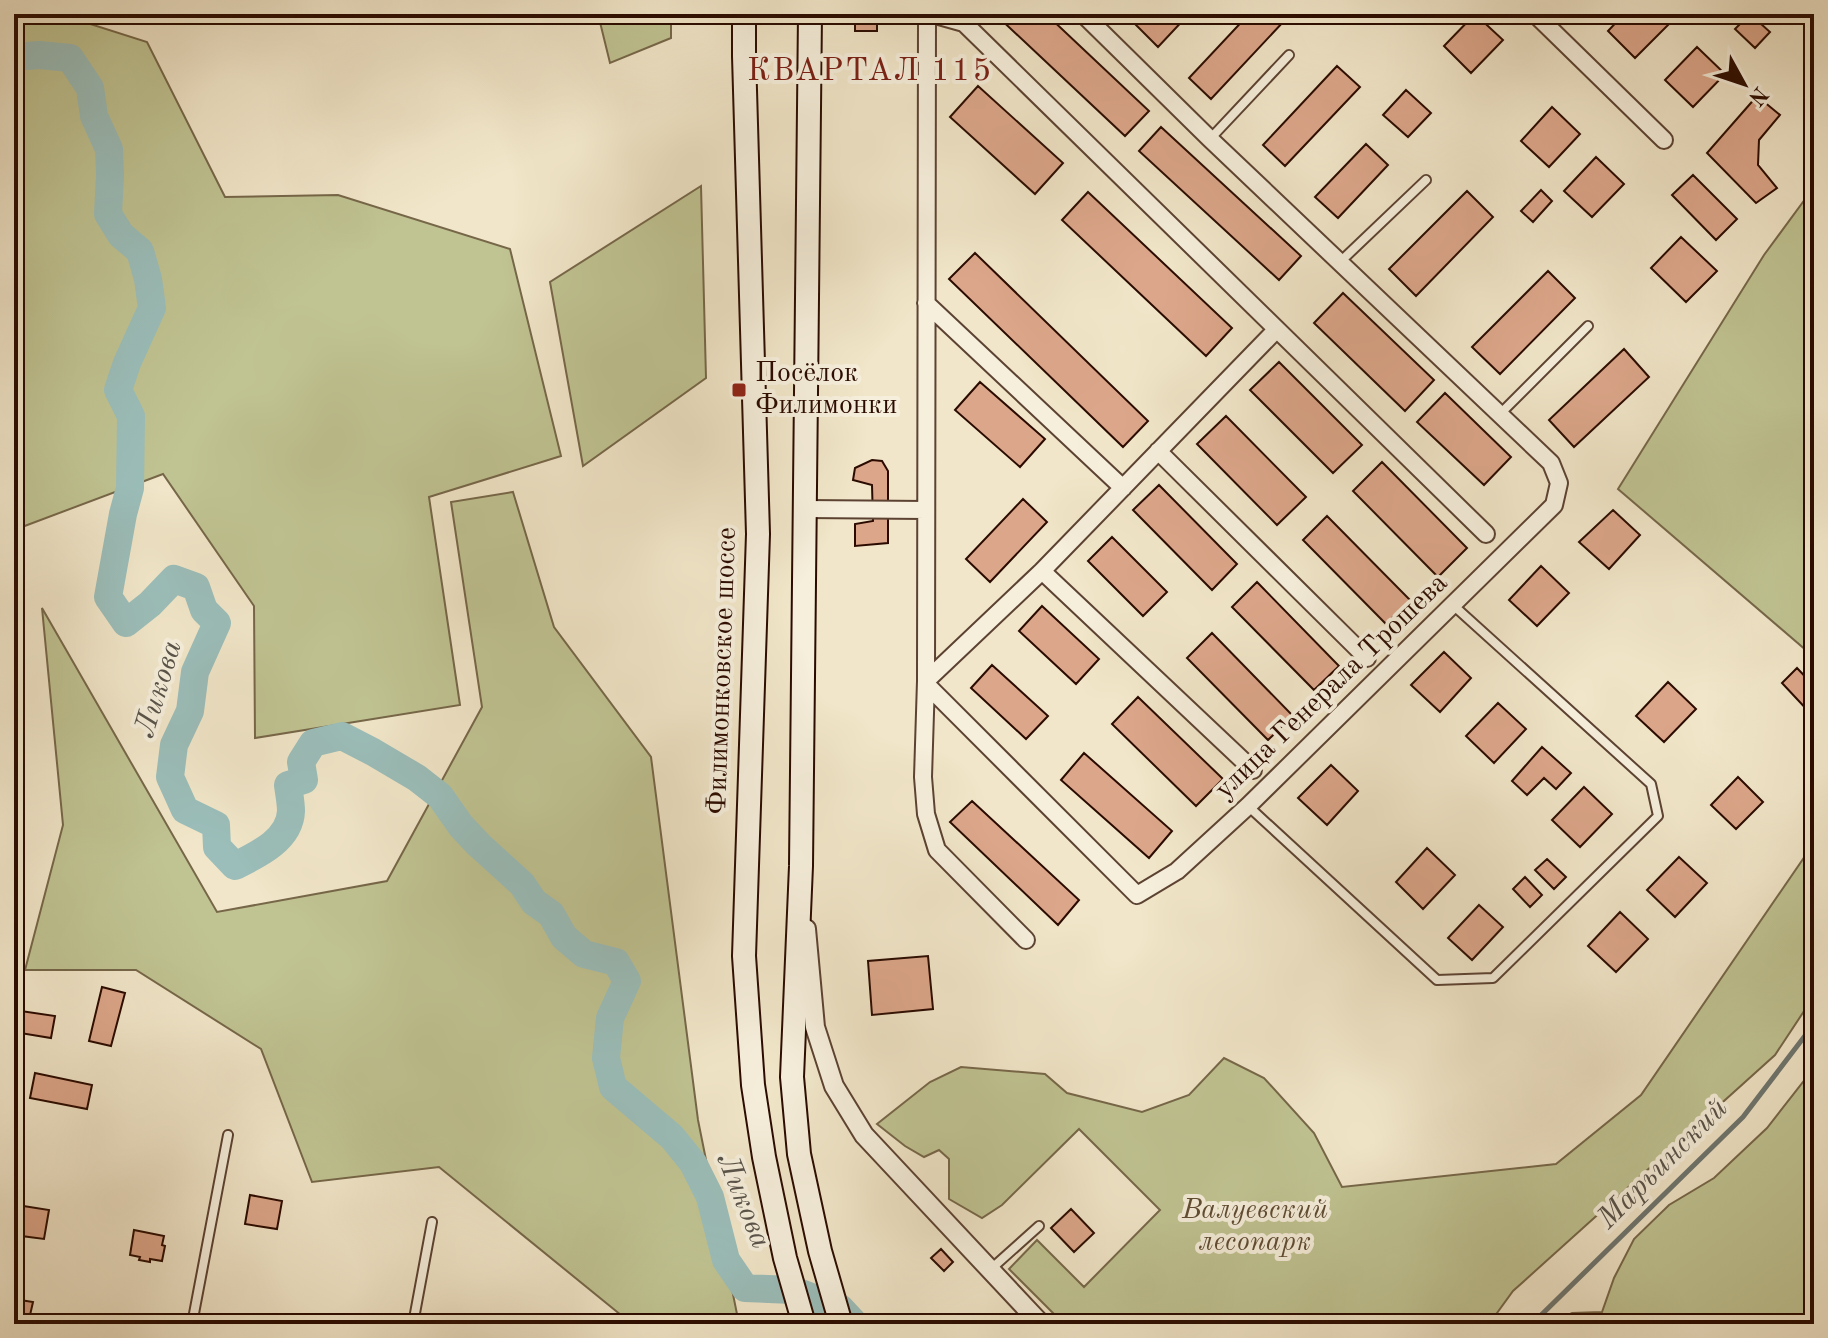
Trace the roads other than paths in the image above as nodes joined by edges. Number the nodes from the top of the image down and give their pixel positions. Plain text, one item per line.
1 (744, 14) edge
2 (810, 14) edge
3 (929, 14) edge
4 (1535, 14) edge
5 (1087, 16) edge
6 (1289, 55) dead end
7 (1210, 139) junction
8 (1664, 140) dead end
9 (1426, 180) dead end
10 (1340, 262) junction
11 (926, 303) junction
12 (1588, 326) dead end
13 (1276, 330) junction
14 (1500, 414) junction
15 (1158, 451) junction
16 (1123, 488) junction
17 (806, 509) junction
18 (926, 510) junction
19 (1486, 534) dead end
20 (1042, 571) junction
21 (1452, 604) junction
22 (1367, 658) dead end
23 (926, 682) junction
24 (1253, 770) dead end
25 (1248, 806) junction
26 (801, 866) junction
27 (1026, 940) dead end
28 (228, 1135) dead end
29 (432, 1222) dead end
30 (1039, 1226) dead end
31 (991, 1270) junction
32 (192, 1324) edge
33 (413, 1324) edge
34 (804, 1324) edge
35 (841, 1324) edge
36 (1041, 1324) edge

1 - 34 main road, Филимонковское шоссе
2 - 17 main road
3 - 11 street
3 - 13 street
4 - 8 street
5 - 7 street
6 - 7 lane
7 - 10 street
9 - 10 lane
10 - 14 street
11 - 16 street
11 - 18 street
12 - 14 lane
13 - 15 street
13 - 19 street
14 - 21 street, улица Генерала Трошева
15 - 16 street
15 - 22 street
16 - 20 street
17 - 18 street
17 - 26 main road
18 - 23 street
20 - 23 street
20 - 24 street
21 - 25 street, улица Генерала Трошева
21 - 25 lane
23 - 25 street, улица Генерала Трошева
23 - 27 street
26 - 31 street
26 - 35 main road
28 - 32 lane
29 - 33 lane
30 - 31 lane
31 - 36 street

